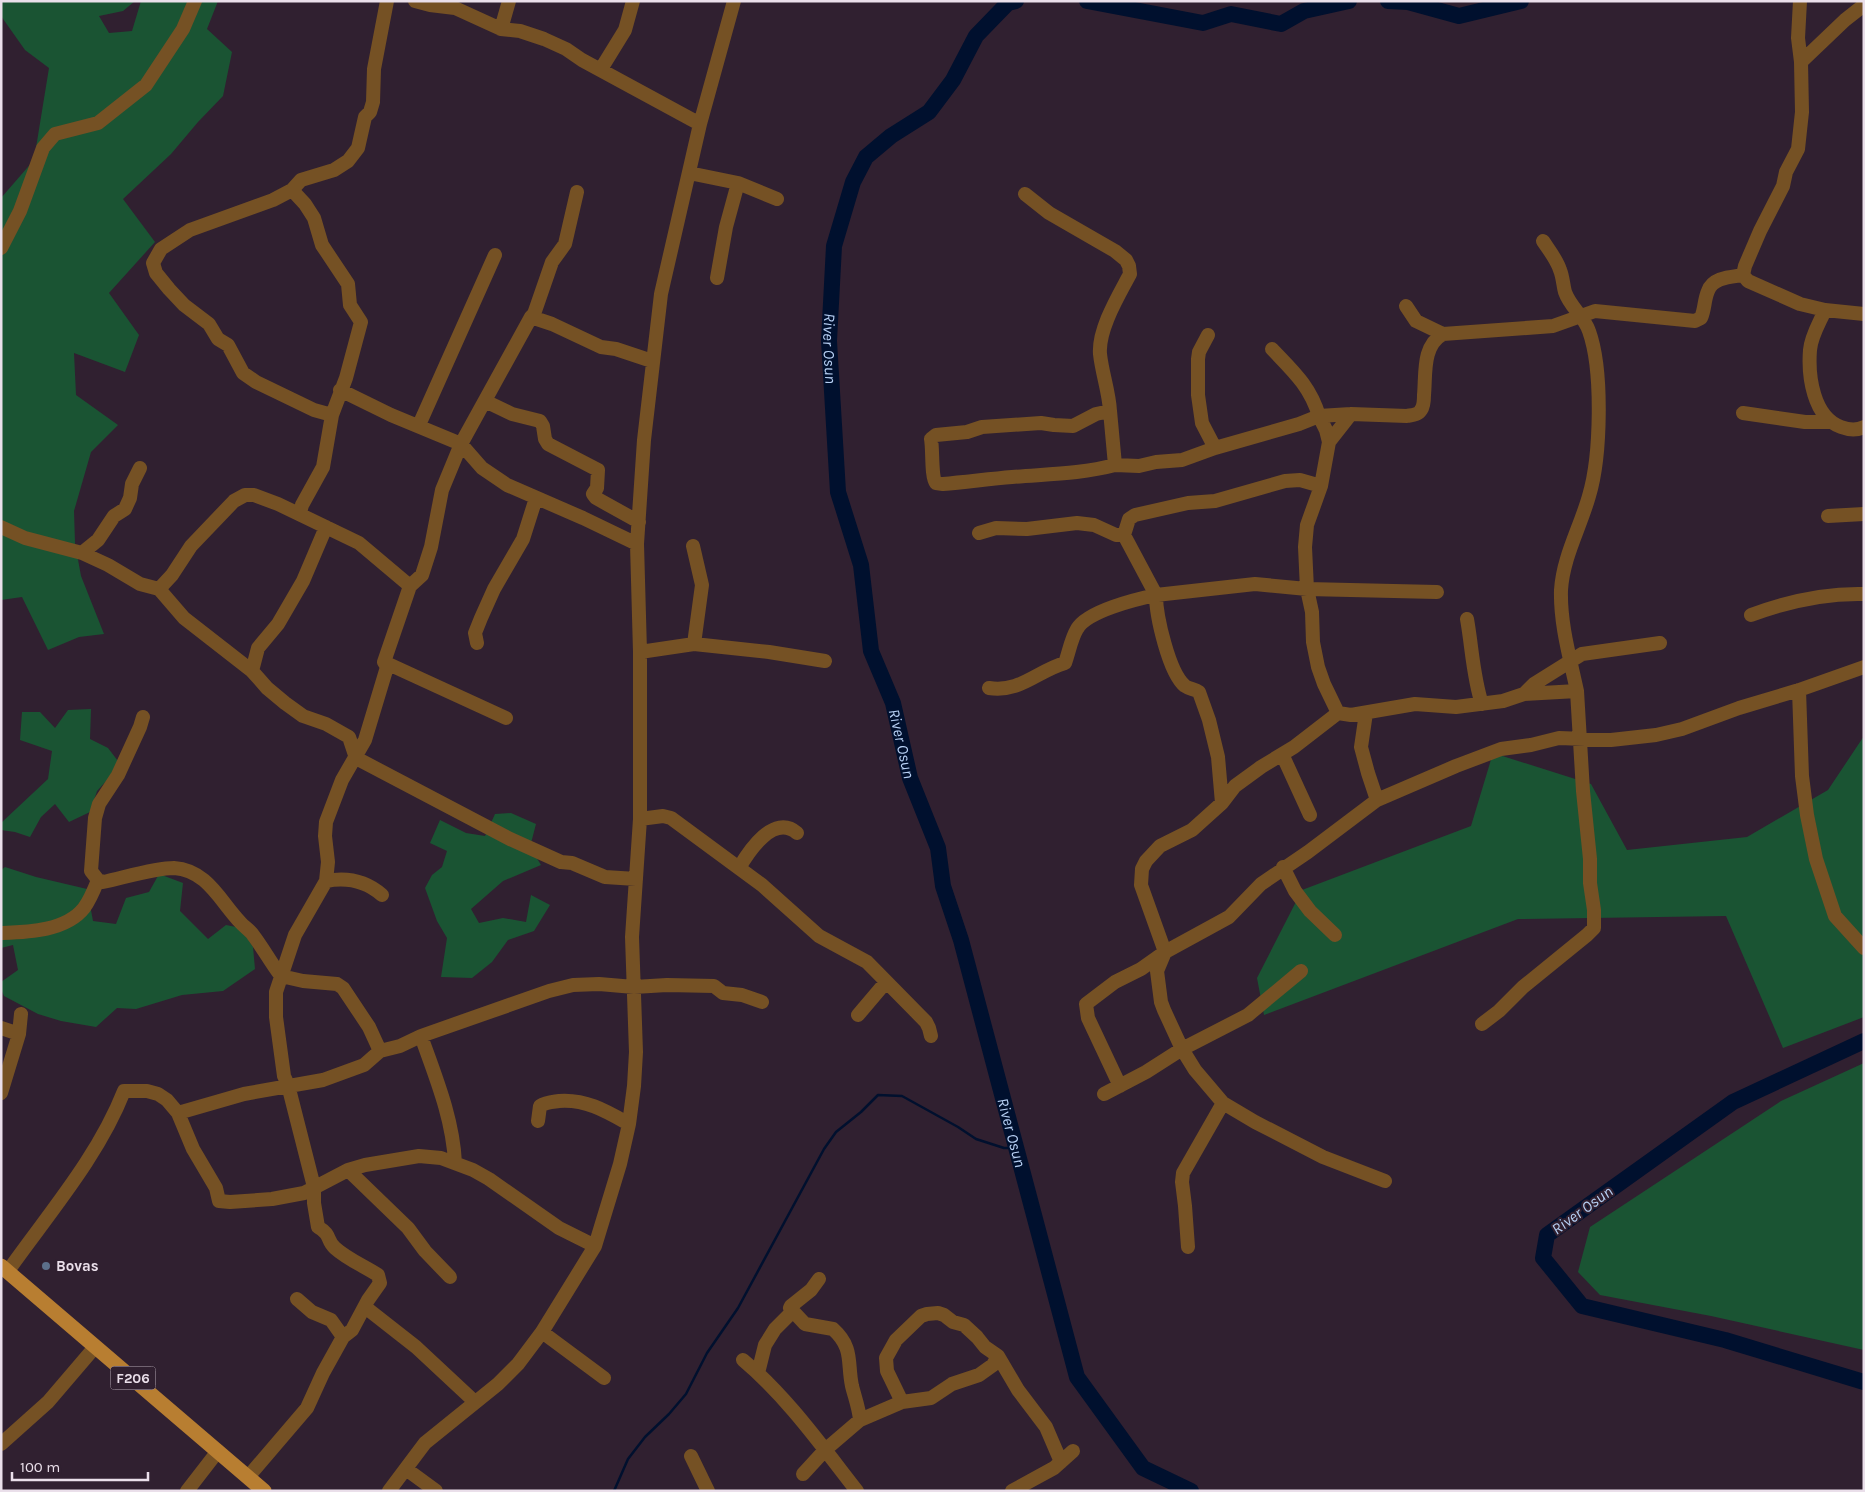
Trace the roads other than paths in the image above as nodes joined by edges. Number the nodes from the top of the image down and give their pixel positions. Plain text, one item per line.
1 (195, 1) edge
2 (387, 1) edge
3 (415, 1) edge
4 (509, 1) edge
5 (633, 1) edge
6 (734, 1) edge
7 (1800, 1) edge
8 (1864, 5) edge
9 (501, 29) junction
10 (1802, 62) junction
11 (601, 68) junction
12 (700, 124) junction
13 (689, 173) junction
14 (738, 183) junction
15 (292, 190) junction
16 (577, 192) dead end
17 (1025, 194) dead end
18 (777, 198) dead end
19 (1543, 240) dead end
20 (1, 248) edge
21 (495, 255) dead end
22 (1743, 276) junction
23 (717, 278) dead end
24 (1406, 306) dead end
25 (1825, 310) junction
26 (1863, 313) edge
27 (531, 316) junction
28 (1580, 316) junction
29 (1443, 334) junction
30 (1208, 335) dead end
31 (1272, 349) dead end
32 (652, 361) junction
33 (340, 390) junction
34 (485, 401) junction
35 (1110, 411) junction
36 (1743, 413) dead end
37 (1351, 414) junction
38 (332, 415) junction
39 (1319, 416) junction
40 (1831, 422) junction
41 (419, 425) junction
42 (1864, 427) edge
43 (1329, 442) junction
44 (461, 444) junction
45 (1215, 448) junction
46 (1115, 465) junction
47 (140, 468) dead end
48 (1321, 486) junction
49 (536, 498) junction
50 (299, 513) junction
51 (1864, 514) edge
52 (1828, 516) dead end
53 (639, 522) junction
54 (1, 526) edge
55 (326, 527) junction
56 (979, 532) dead end
57 (1124, 535) junction
58 (638, 544) junction
59 (693, 546) dead end
60 (82, 553) junction
61 (410, 586) junction
62 (160, 589) junction
63 (1307, 589) junction
64 (1437, 592) dead end
65 (1864, 594) edge
66 (1156, 595) junction
67 (1751, 615) dead end
68 (1467, 619) dead end
69 (477, 643) dead end
70 (1660, 643) dead end
71 (694, 644) junction
72 (640, 652) junction
73 (825, 661) dead end
74 (384, 662) junction
75 (1571, 663) junction
76 (1864, 667) edge
77 (252, 671) junction
78 (989, 688) dead end
79 (1799, 690) junction
80 (1577, 691) junction
81 (1524, 694) junction
82 (1482, 704) junction
83 (1338, 713) junction
84 (1366, 713) junction
85 (143, 717) dead end
86 (506, 718) dead end
87 (1580, 739) junction
88 (1282, 754) junction
89 (356, 758) junction
90 (1377, 800) junction
91 (1222, 803) junction
92 (1310, 814) dead end
93 (640, 819) junction
94 (797, 833) dead end
95 (1283, 867) junction
96 (739, 868) junction
97 (636, 879) junction
98 (98, 880) junction
99 (326, 881) junction
100 (382, 894) dead end
101 (1, 933) edge
102 (1335, 935) dead end
103 (1864, 948) edge
104 (1165, 952) junction
105 (1301, 970) dead end
106 (281, 976) junction
107 (886, 982) junction
108 (634, 987) junction
109 (762, 1002) dead end
110 (21, 1014) dead end
111 (858, 1015) dead end
112 (1482, 1024) dead end
113 (1, 1028) edge
114 (19, 1034) junction
115 (421, 1036) junction
116 (930, 1036) dead end
117 (1182, 1049) junction
118 (380, 1051) junction
119 (288, 1085) junction
120 (1120, 1086) junction
121 (1, 1093) edge
122 (1104, 1094) dead end
123 (1222, 1103) junction
124 (178, 1112) junction
125 (538, 1120) dead end
126 (629, 1124) junction
127 (455, 1163) junction
128 (348, 1170) junction
129 (1385, 1181) dead end
130 (309, 1190) junction
131 (595, 1246) junction
132 (1188, 1247) dead end
133 (5, 1269) edge
134 (450, 1277) dead end
135 (819, 1279) dead end
136 (297, 1299) dead end
137 (365, 1308) junction
138 (793, 1310) junction
139 (542, 1332) junction
140 (344, 1337) junction
141 (95, 1347) junction
142 (998, 1356) junction
143 (743, 1360) dead end
144 (758, 1373) junction
145 (604, 1378) dead end
146 (475, 1402) junction
147 (902, 1402) junction
148 (860, 1420) junction
149 (1, 1444) edge
150 (825, 1450) junction
151 (218, 1451) junction
152 (1073, 1452) dead end
153 (691, 1456) dead end
154 (1061, 1462) junction
155 (406, 1469) junction
156 (803, 1474) dead end
157 (248, 1477) junction
158 (187, 1491) edge
159 (264, 1491) edge
160 (389, 1491) edge
161 (436, 1491) edge
162 (708, 1491) edge
163 (857, 1491) edge
164 (1012, 1491) edge

1 - 20 street
2 - 15 street
3 - 9 street
4 - 9 street
5 - 11 street
6 - 12 street
7 - 10 street
8 - 10 street
9 - 11 street
10 - 22 street
11 - 12 street
12 - 13 street
13 - 14 street
13 - 32 street
14 - 18 street
14 - 23 street
15 - 33 street
15 - 38 street
16 - 27 street
17 - 35 street
19 - 28 street
21 - 41 street
22 - 25 street
22 - 28 street
24 - 29 street
25 - 26 street
25 - 40 street
27 - 32 street
27 - 34 street
28 - 29 street
28 - 75 street
29 - 37 street
30 - 45 street
31 - 39 street
32 - 53 street
33 - 38 street
33 - 41 street
34 - 44 street
34 - 53 street
35 - 46 street
35 - 46 street
36 - 40 street
37 - 39 street
37 - 43 street
38 - 50 street
39 - 43 street
39 - 45 street
40 - 42 street
41 - 44 street
43 - 48 street
44 - 49 street
44 - 61 street
45 - 46 street
47 - 60 street
48 - 57 street
48 - 63 street
49 - 58 street
49 - 69 street
50 - 55 street
50 - 62 street
51 - 52 street
53 - 58 street
54 - 60 street
55 - 61 street
55 - 77 street
56 - 57 street
57 - 66 street
58 - 72 street
59 - 71 street
60 - 62 street
61 - 74 street
62 - 77 street
63 - 64 street
63 - 66 street
63 - 83 street
65 - 67 street
66 - 78 street
66 - 91 street
68 - 82 street
70 - 75 street
71 - 72 street
71 - 73 street
72 - 93 street
74 - 86 street
74 - 89 street
75 - 80 street
75 - 81 street
76 - 79 street
77 - 89 street
79 - 87 street
79 - 103 street
80 - 81 street
80 - 87 street
81 - 82 street
82 - 84 street
83 - 84 street
83 - 88 street
84 - 90 street
85 - 98 street
87 - 90 street
87 - 112 street
88 - 91 street
88 - 92 street
89 - 97 street
89 - 99 street
90 - 95 street
91 - 104 street
93 - 96 street
93 - 97 street
94 - 96 street
95 - 102 street
95 - 104 street
96 - 107 street
97 - 108 street
98 - 101 street
98 - 106 street
99 - 100 street
99 - 106 street
104 - 117 street
104 - 120 street
105 - 117 street
106 - 118 street
106 - 119 street
107 - 111 street
107 - 116 street
108 - 109 street
108 - 115 street
108 - 126 street
110 - 114 street
113 - 114 street
114 - 121 street
115 - 118 street
115 - 127 street
117 - 120 street
117 - 123 street
118 - 119 street
119 - 124 street
119 - 130 street
120 - 122 street
123 - 129 street
123 - 132 street
124 - 130 street
124 - 133 street
125 - 126 street
126 - 131 street
127 - 128 street
127 - 131 street
128 - 130 street
128 - 134 street
130 - 137 street
131 - 139 street
133 - 141 main road, F206
135 - 138 street
136 - 140 street
137 - 140 street
137 - 146 street
138 - 144 street
138 - 148 street
139 - 145 street
139 - 146 street
140 - 157 street
141 - 149 street
141 - 151 main road, F206
142 - 147 street
142 - 147 street
142 - 154 street
143 - 144 street
144 - 150 street
146 - 155 street
147 - 148 street
148 - 150 street
150 - 156 street
150 - 163 street
151 - 157 main road, F206
151 - 158 street
152 - 154 street
153 - 162 street
154 - 164 street
155 - 160 street
155 - 161 street
157 - 159 main road, F206

